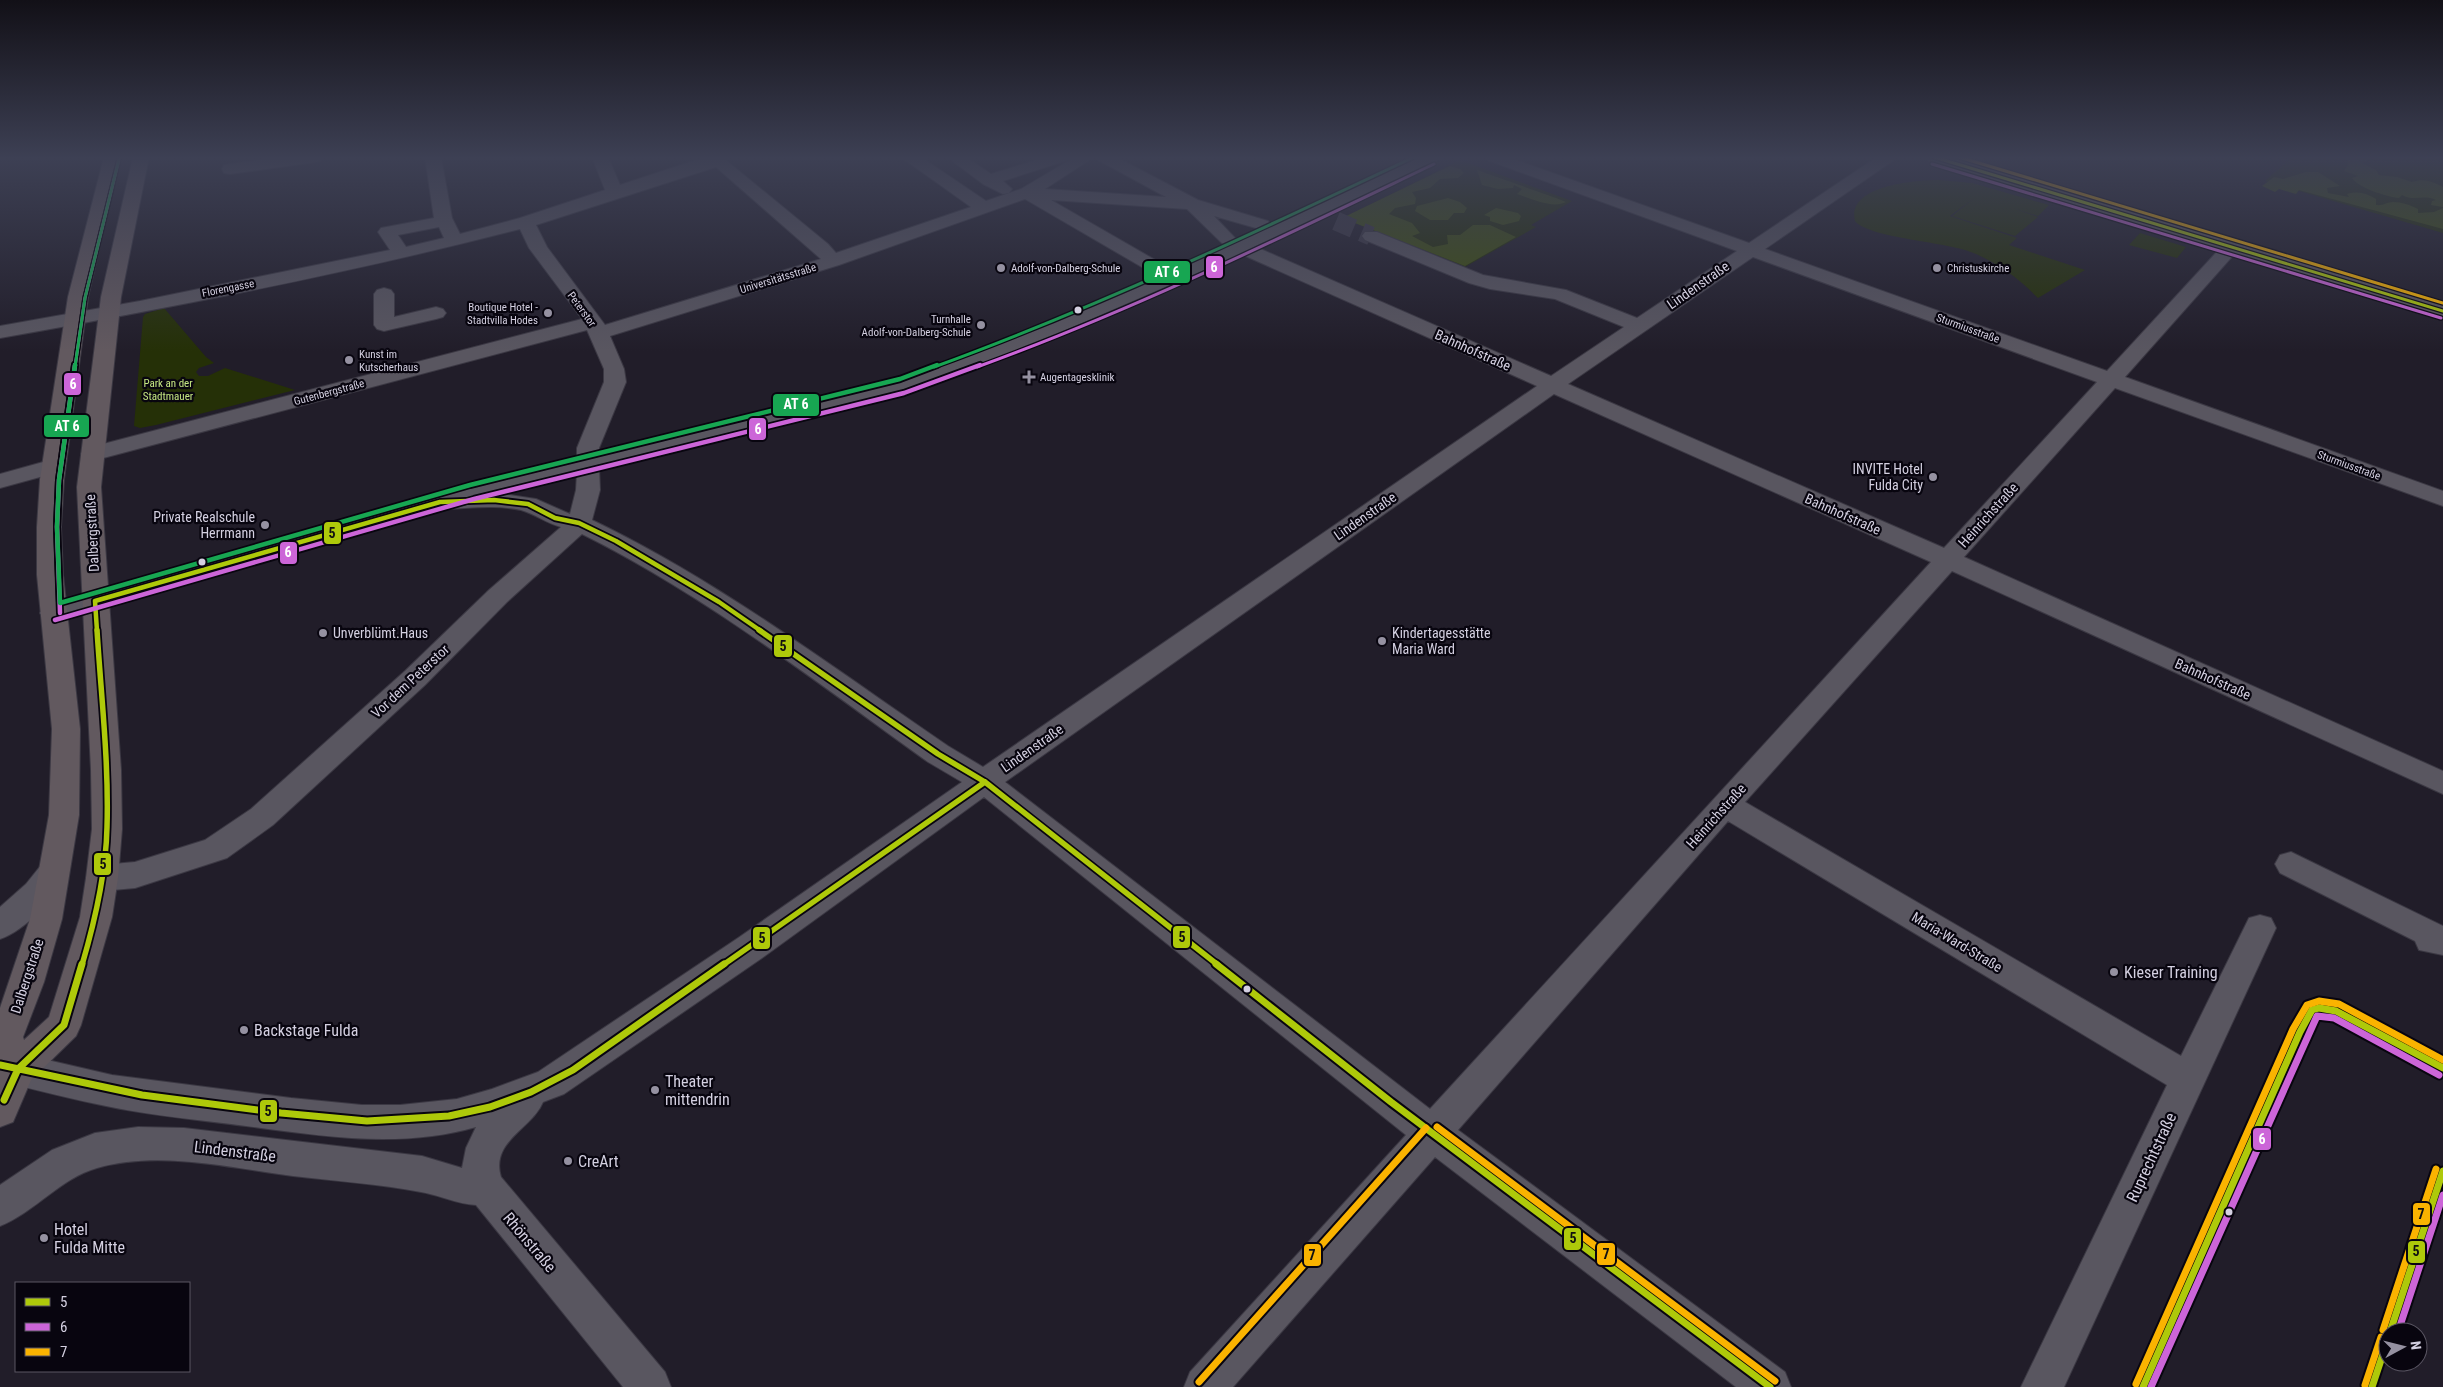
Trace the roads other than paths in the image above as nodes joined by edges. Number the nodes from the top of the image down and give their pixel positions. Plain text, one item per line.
1 (96, 222) edge
2 (126, 222) edge
3 (432, 222) edge
4 (446, 222) edge
5 (525, 222) edge
6 (531, 222) edge
7 (792, 222) edge
8 (942, 222) edge
9 (1072, 222) edge
10 (1091, 222) edge
11 (1209, 222) edge
12 (1251, 222) edge
13 (1297, 222) edge
14 (1675, 222) edge
15 (1792, 222) edge
16 (2147, 222) edge
17 (1262, 225) dead end
18 (1090, 231) junction
19 (1371, 236) tunnel mouth
20 (458, 240) junction
21 (1242, 247) junction
22 (2231, 247) junction
23 (1751, 249) junction
24 (402, 254) junction
25 (832, 261) junction
26 (1162, 272) dead end
27 (384, 294) dead end
28 (2443, 311) edge
29 (110, 312) junction
30 (436, 313) dead end
31 (76, 318) junction
32 (1638, 326) junction
33 (597, 327) junction
34 (0, 332) edge
35 (2110, 380) junction
36 (1552, 386) junction
37 (92, 454) junction
38 (587, 464) junction
39 (54, 466) junction
40 (0, 481) edge
41 (2443, 499) edge
42 (440, 502) junction
43 (579, 523) junction
44 (1948, 560) junction
45 (95, 601) junction
46 (54, 614) junction
47 (985, 782) junction
48 (2443, 783) edge
49 (1726, 805) junction
50 (2291, 864) dead end
51 (53, 873) junction
52 (102, 878) junction
53 (0, 926) edge
54 (2260, 928) dead end
55 (2429, 936) edge
56 (9, 1067) edge
57 (2188, 1079) junction
58 (534, 1091) junction
59 (0, 1110) edge
60 (1432, 1133) junction
61 (485, 1187) junction
62 (0, 1207) edge
63 (650, 1387) edge
64 (1205, 1387) edge
65 (1770, 1387) edge
66 (2042, 1387) edge

1 - 31 main road, Dalbergstraße
2 - 29 main road, Dalbergstraße
3 - 24 street
4 - 20 street
5 - 20 street
6 - 33 street, Peterstor
7 - 25 street
8 - 25 street, Universitätsstraße
9 - 18 street
10 - 18 street
11 - 21 street, Bahnhofstraße
12 - 17 street
13 - 21 street
14 - 23 street, Sturmiusstraße
15 - 23 street, Lindenstraße
16 - 22 street
18 - 26 street
19 - 32 street
20 - 24 street, Florengasse
21 - 36 street, Bahnhofstraße
21 - 38 street
22 - 28 street
22 - 35 street, Heinrichstraße
23 - 32 street, Lindenstraße
23 - 35 street, Sturmiusstraße
24 - 29 street, Florengasse
25 - 33 street, Universitätsstraße
27 - 30 street
29 - 31 street, Florengasse
29 - 37 main road, Dalbergstraße
31 - 34 street, Florengasse
31 - 39 main road, Dalbergstraße
32 - 36 street, Lindenstraße
33 - 37 street, Gutenbergstraße
33 - 38 street, Peterstor
35 - 41 street, Sturmiusstraße
35 - 44 street, Heinrichstraße
36 - 44 street, Bahnhofstraße
36 - 47 street, Lindenstraße
37 - 45 main road, Dalbergstraße
38 - 42 street
38 - 43 street, Peterstor
39 - 40 street
39 - 46 main road, Dalbergstraße
42 - 43 street
42 - 45 street
43 - 47 street
43 - 52 street, Vor dem Peterstor
44 - 48 street, Bahnhofstraße
44 - 49 street, Heinrichstraße
45 - 46 street
45 - 52 main road, Dalbergstraße
46 - 51 main road, Dalbergstraße
47 - 58 street, Lindenstraße
47 - 60 street
49 - 57 street, Maria-Ward-Straße
49 - 60 street, Heinrichstraße
50 - 55 street
51 - 53 street
51 - 56 main road, Dalbergstraße
52 - 56 main road, Dalbergstraße
54 - 57 street, Ruprechtstraße
56 - 58 street, Lindenstraße
56 - 59 main road
57 - 66 street, Ruprechtstraße
58 - 61 street, Rhönstraße
60 - 64 street, Heinrichstraße
60 - 65 street
61 - 62 street, Lindenstraße
61 - 63 street, Rhönstraße

